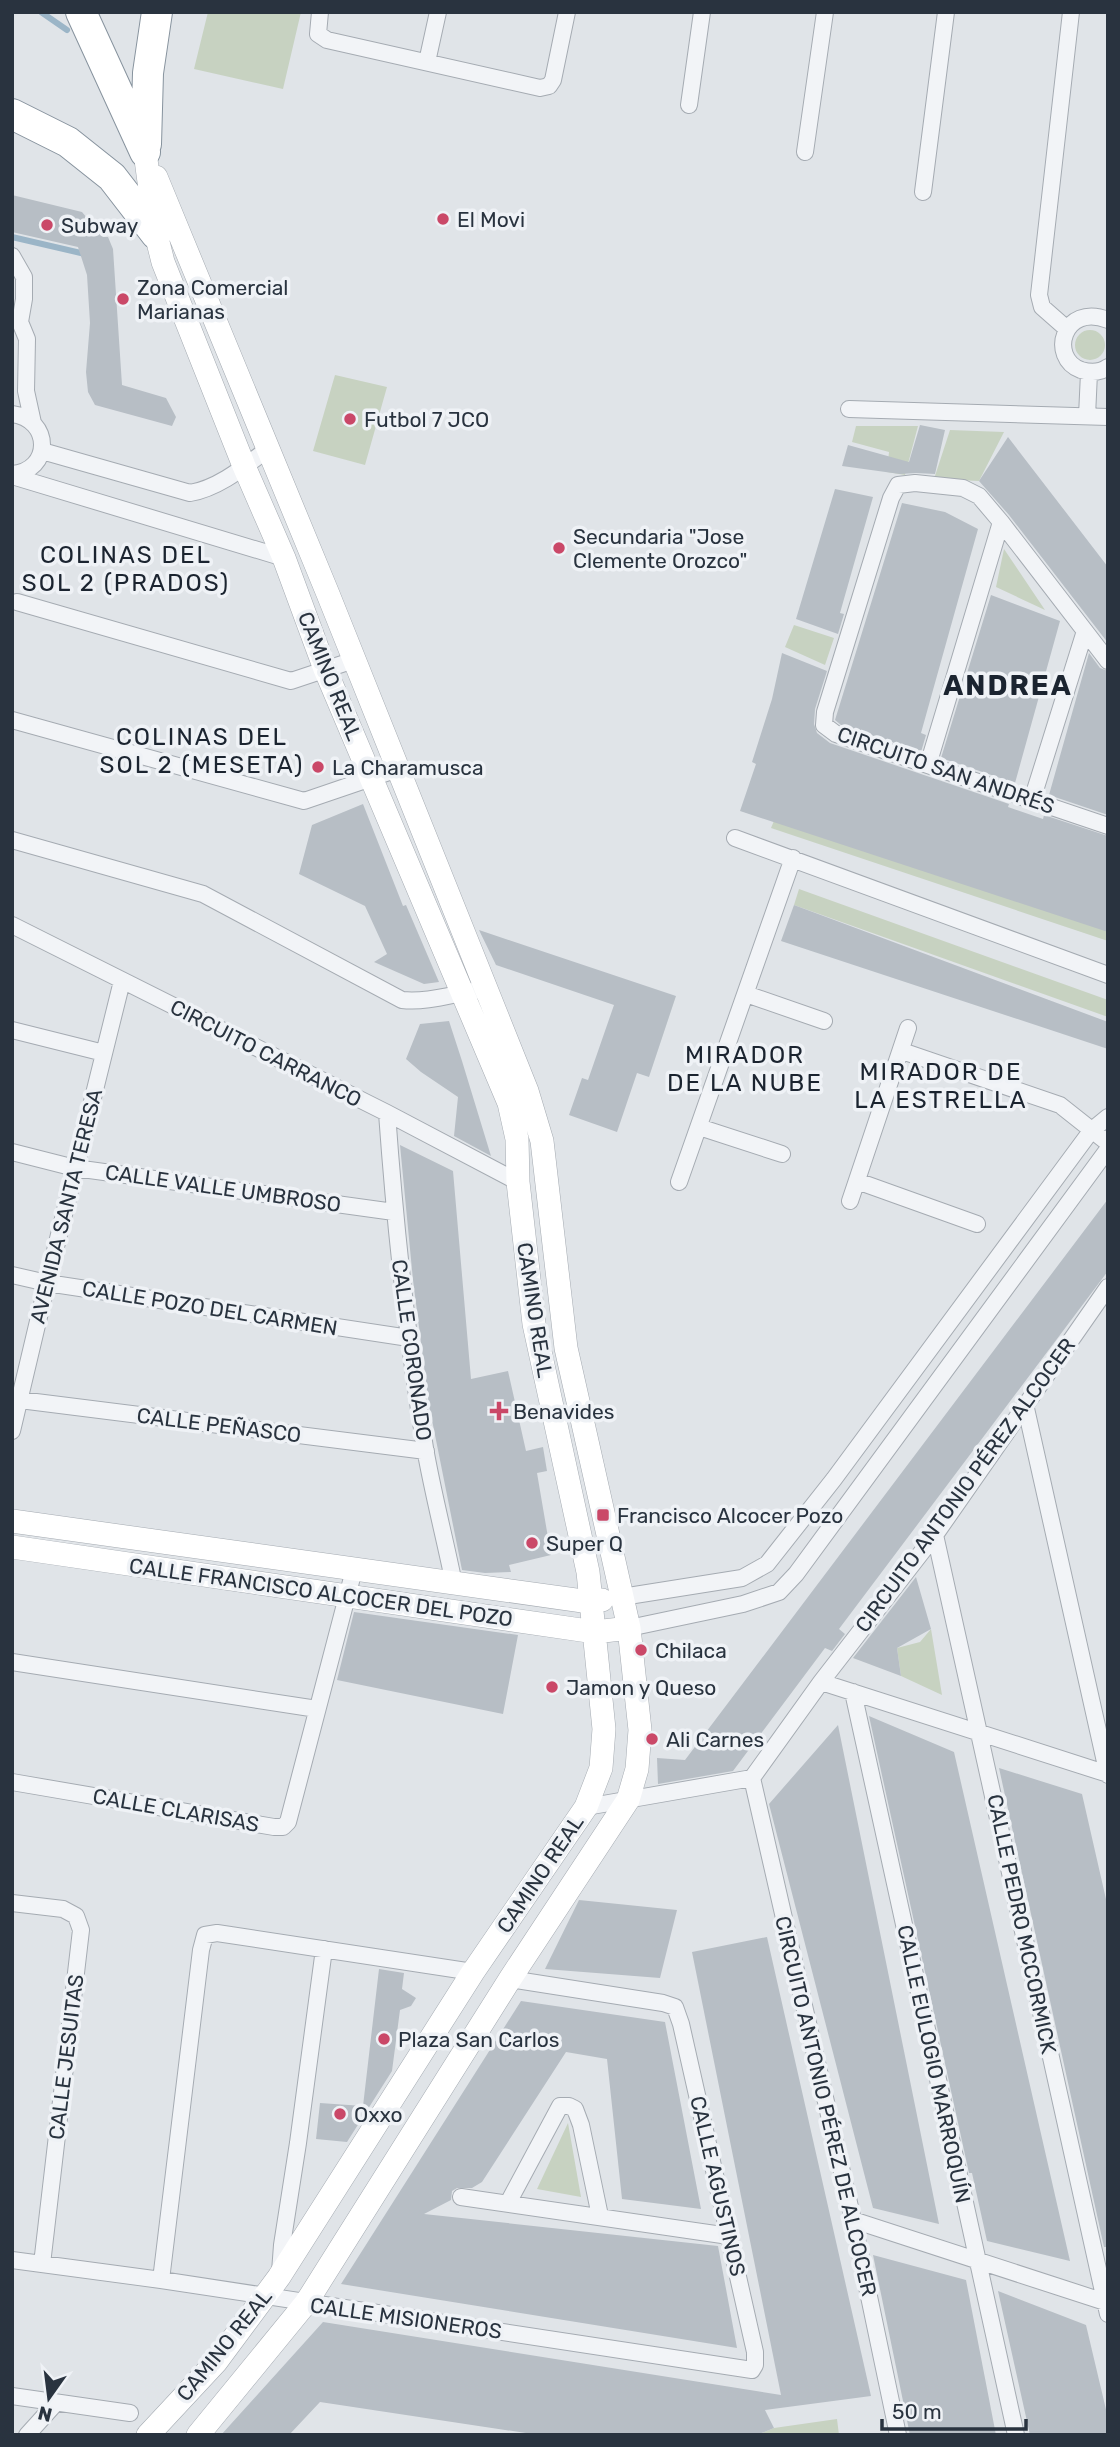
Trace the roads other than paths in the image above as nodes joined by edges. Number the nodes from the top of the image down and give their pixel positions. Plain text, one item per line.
1 (81, 12) edge
2 (157, 12) edge
3 (171, 12) edge
4 (320, 12) edge
5 (438, 12) edge
6 (567, 12) edge
7 (702, 12) edge
8 (825, 12) edge
9 (946, 12) edge
10 (1071, 12) edge
11 (154, 42) junction
12 (427, 62) junction
13 (689, 105) dead end
14 (12, 114) edge
15 (145, 152) junction
16 (805, 152) dead end
17 (923, 192) dead end
18 (168, 232) junction
19 (12, 256) edge
20 (192, 266) junction
21 (169, 277) junction
22 (1108, 320) edge
23 (16, 326) edge
24 (1067, 329) junction
25 (1108, 367) edge
26 (1090, 373) junction
27 (849, 409) dead end
28 (12, 414) edge
29 (1087, 416) junction
30 (1108, 418) edge
31 (33, 423) junction
32 (268, 449) junction
33 (42, 451) junction
34 (244, 466) junction
35 (12, 475) edge
36 (1001, 522) junction
37 (284, 558) junction
38 (17, 602) dead end
39 (1085, 631) junction
40 (354, 660) junction
41 (1108, 661) edge
42 (325, 669) junction
43 (12, 720) edge
44 (928, 765) junction
45 (398, 769) junction
46 (372, 776) junction
47 (1032, 800) junction
48 (1108, 827) edge
49 (735, 838) dead end
50 (12, 840) edge
51 (793, 858) junction
52 (12, 925) edge
53 (1108, 975) edge
54 (122, 981) junction
55 (487, 989) junction
56 (462, 991) junction
57 (746, 994) junction
58 (824, 1021) dead end
59 (908, 1028) dead end
60 (12, 1030) edge
61 (902, 1051) junction
62 (104, 1053) junction
63 (387, 1113) junction
64 (1108, 1117) edge
65 (699, 1127) junction
66 (1091, 1131) junction
67 (1108, 1143) edge
68 (1108, 1149) edge
69 (12, 1152) edge
70 (782, 1154) dead end
71 (75, 1168) junction
72 (857, 1181) junction
73 (518, 1182) junction
74 (679, 1182) dead end
75 (850, 1201) dead end
76 (394, 1212) junction
77 (977, 1224) dead end
78 (12, 1275) edge
79 (47, 1283) junction
80 (1108, 1287) edge
81 (409, 1338) junction
82 (16, 1400) edge
83 (1025, 1404) junction
84 (12, 1431) edge
85 (426, 1451) junction
86 (12, 1521) edge
87 (935, 1535) junction
88 (12, 1547) edge
89 (354, 1570) junction
90 (454, 1584) junction
91 (348, 1595) junction
92 (622, 1597) junction
93 (590, 1602) junction
94 (629, 1628) junction
95 (595, 1632) junction
96 (12, 1662) edge
97 (821, 1682) junction
98 (853, 1692) junction
99 (317, 1709) junction
100 (980, 1732) junction
101 (1108, 1774) edge
102 (752, 1778) junction
103 (12, 1782) edge
104 (628, 1800) junction
105 (586, 1807) junction
106 (12, 1903) edge
107 (324, 1949) junction
108 (473, 1972) junction
109 (510, 1979) junction
110 (461, 2197) dead end
111 (508, 2203) junction
112 (600, 2216) junction
113 (853, 2220) junction
114 (729, 2236) junction
115 (12, 2260) edge
116 (977, 2260) junction
117 (42, 2264) junction
118 (279, 2277) junction
119 (161, 2280) junction
120 (265, 2297) junction
121 (306, 2303) junction
122 (1107, 2307) edge
123 (755, 2365) joint
124 (12, 2396) edge
125 (56, 2403) junction
126 (130, 2413) dead end
127 (27, 2435) edge
128 (148, 2435) edge
129 (198, 2435) edge
130 (898, 2435) edge
131 (1016, 2435) edge

1 - 15 highway
2 - 11 highway
3 - 11 street
4 - 12 street
5 - 12 street
6 - 12 street
7 - 13 street
8 - 16 street
9 - 17 street
10 - 24 street
11 - 15 highway
14 - 18 highway
15 - 18 street
18 - 20 street, CAMINO REAL
18 - 21 street, CAMINO REAL
19 - 23 street
20 - 21 street
20 - 32 street, CAMINO REAL
21 - 34 street, CAMINO REAL
22 - 24 street
23 - 31 street
24 - 26 street
25 - 26 street
26 - 29 street
27 - 29 street
28 - 31 street
29 - 30 street
31 - 33 street
32 - 34 street
32 - 40 street, CAMINO REAL
33 - 34 street
33 - 35 street
34 - 37 street, CAMINO REAL
35 - 37 street
36 - 39 street, CIRCUITO SAN ANDRÉS
36 - 44 street
36 - 44 street, CIRCUITO SAN ANDRÉS
37 - 42 street, CAMINO REAL
38 - 42 street
39 - 41 street, CIRCUITO SAN ANDRÉS
39 - 47 street
40 - 42 street
40 - 45 street, CAMINO REAL
42 - 46 street, CAMINO REAL
43 - 46 street
44 - 47 street, CIRCUITO SAN ANDRÉS
45 - 46 street
45 - 55 street, CAMINO REAL
46 - 56 street, CAMINO REAL
47 - 48 street, CIRCUITO SAN ANDRÉS
49 - 51 street
50 - 56 street
51 - 53 street
51 - 57 street
52 - 54 street, CIRCUITO CARRANCO
54 - 62 street, AVENIDA SANTA TERESA
54 - 63 street, CIRCUITO CARRANCO
55 - 56 street
55 - 92 street, CAMINO REAL
56 - 73 street, CAMINO REAL
57 - 58 street
57 - 65 street
59 - 61 street
60 - 62 street
61 - 66 street
61 - 72 street
62 - 71 street, AVENIDA SANTA TERESA
63 - 73 street, CIRCUITO CARRANCO
63 - 76 street, CALLE CORONADO
64 - 66 street
65 - 70 street
65 - 74 street
66 - 67 street
66 - 92 street
68 - 94 street
69 - 71 street, CALLE VALLE UMBROSO
71 - 76 street, CALLE VALLE UMBROSO
71 - 79 street, AVENIDA SANTA TERESA
72 - 75 street
72 - 77 street
73 - 93 street, CAMINO REAL
76 - 81 street, CALLE CORONADO
78 - 79 street, CALLE POZO DEL CARMEN
79 - 81 street, CALLE POZO DEL CARMEN
79 - 82 street, AVENIDA SANTA TERESA
80 - 83 street, CIRCUITO ANTONIO PÉREZ ALCOCER
81 - 85 street, CALLE CORONADO
82 - 84 street, AVENIDA SANTA TERESA
82 - 85 street, CALLE PEÑASCO
83 - 87 street, CIRCUITO ANTONIO PÉREZ ALCOCER
83 - 101 street
85 - 90 street, CALLE CORONADO
86 - 89 street, CALLE FRANCISCO ALCOCER DEL POZO
87 - 97 street, CIRCUITO ANTONIO PÉREZ ALCOCER
87 - 100 street, CALLE PEDRO MCCORMICK
88 - 91 street, CALLE FRANCISCO ALCOCER DEL POZO
89 - 90 street, CALLE FRANCISCO ALCOCER DEL POZO
89 - 91 street, CALLE CLARISAS
90 - 93 street, CALLE FRANCISCO ALCOCER DEL POZO
91 - 95 street, CALLE FRANCISCO ALCOCER DEL POZO
91 - 99 street, CALLE CLARISAS
92 - 93 street, CALLE FRANCISCO ALCOCER DEL POZO
92 - 94 street, CAMINO REAL
93 - 95 street, CAMINO REAL
94 - 95 street, CALLE FRANCISCO ALCOCER DEL POZO
94 - 104 street, CAMINO REAL
95 - 105 street, CAMINO REAL
96 - 99 street
97 - 98 street
97 - 102 street
98 - 100 street
98 - 116 street, CALLE EULOGIO MARROQUÍN
99 - 103 street, CALLE CLARISAS
100 - 101 street
100 - 122 street, CALLE PEDRO MCCORMICK
102 - 104 street
102 - 113 street, CIRCUITO ANTONIO PÉREZ DE ALCOCER
104 - 105 street
104 - 109 street, CAMINO REAL
105 - 108 street, CAMINO REAL
106 - 117 street, CALLE JESUITAS
107 - 108 street
107 - 118 street
107 - 119 street
108 - 118 street, CAMINO REAL
109 - 114 street, CALLE AGUSTINOS
109 - 121 street, CAMINO REAL
110 - 111 street
111 - 112 street
111 - 112 street
112 - 114 street
113 - 116 street
113 - 130 street, CIRCUITO ANTONIO PÉREZ DE ALCOCER
114 - 123 street, CALLE AGUSTINOS
115 - 117 street, CALLE MISIONEROS
116 - 122 street
116 - 131 street, CALLE EULOGIO MARROQUÍN
117 - 119 street, CALLE MISIONEROS
118 - 120 street, CAMINO REAL
119 - 120 street, CALLE MISIONEROS
120 - 121 street, CALLE MISIONEROS
120 - 128 street, CAMINO REAL
121 - 123 street, CALLE MISIONEROS
121 - 129 street, CAMINO REAL
124 - 125 street
125 - 126 street
125 - 127 street

